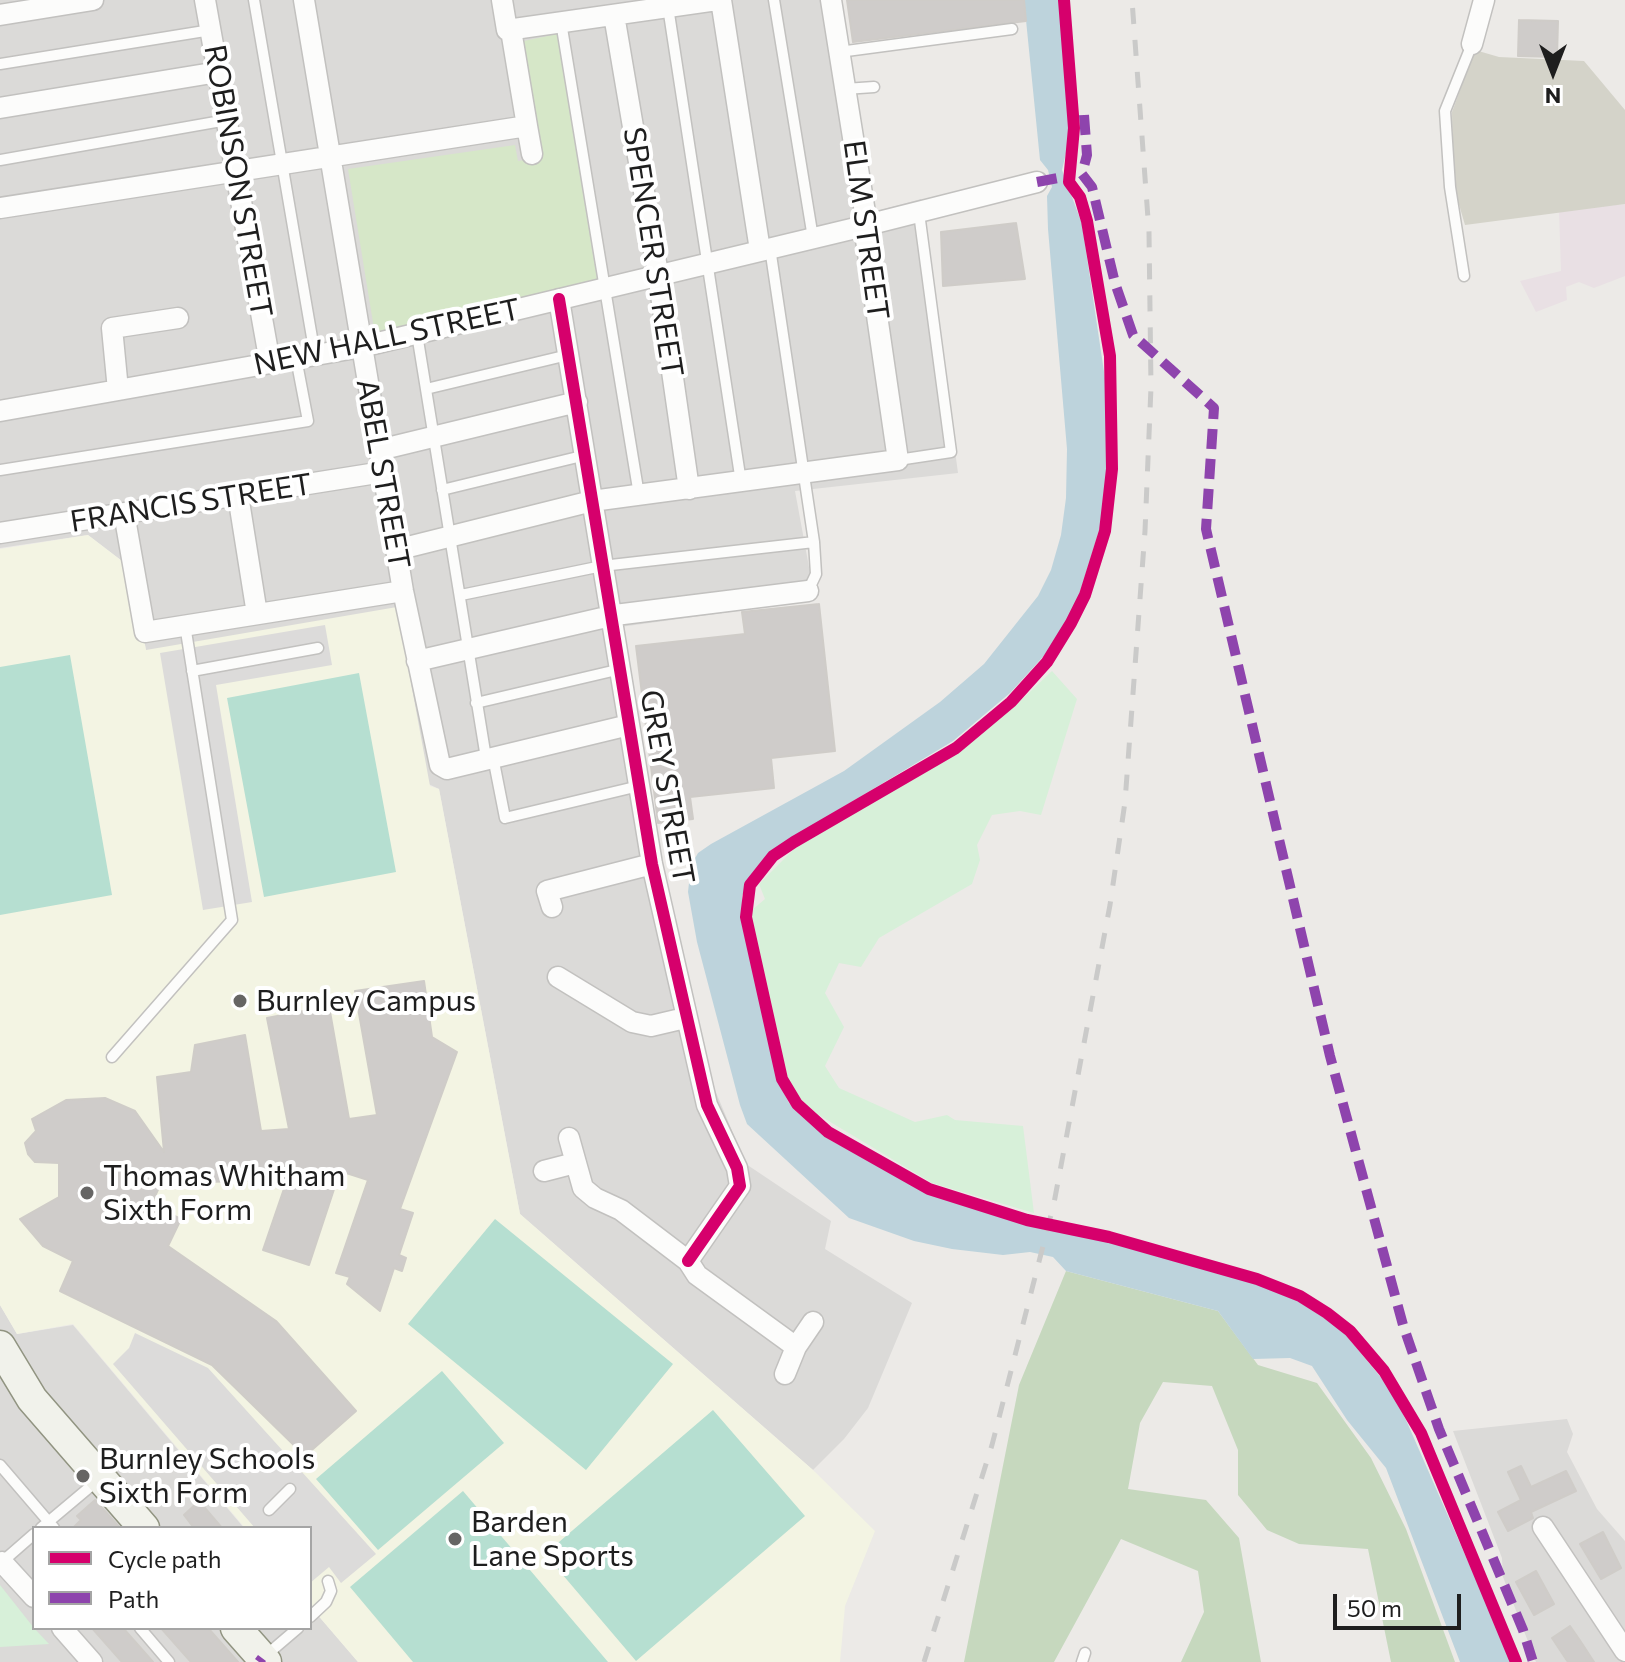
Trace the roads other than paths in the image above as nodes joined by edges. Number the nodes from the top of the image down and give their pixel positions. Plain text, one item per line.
1 (93, 0) edge
2 (205, 0) edge
3 (254, 0) edge
4 (304, 0) edge
5 (502, 0) edge
6 (719, 0) edge
7 (774, 0) edge
8 (831, 0) edge
9 (1484, 0) edge
10 (62, 2) edge
11 (668, 7) junction
12 (8, 9) edge
13 (614, 15) junction
14 (561, 22) junction
15 (1012, 29) dead end
16 (211, 30) junction
17 (509, 30) junction
18 (1472, 44) joint
19 (839, 52) junction
20 (0, 64) edge
21 (218, 72) junction
22 (874, 87) dead end
23 (845, 89) junction
24 (0, 108) edge
25 (227, 120) junction
26 (527, 126) junction
27 (532, 154) dead end
28 (332, 157) junction
29 (0, 160) edge
30 (282, 166) junction
31 (237, 174) junction
32 (1037, 182) dead end
33 (0, 208) edge
34 (919, 213) junction
35 (866, 226) junction
36 (813, 238) junction
37 (765, 249) junction
38 (709, 262) junction
39 (658, 274) junction
40 (1464, 276) dead end
41 (605, 287) junction
42 (559, 299) junction
43 (178, 318) dead end
44 (417, 334) junction
45 (361, 347) junction
46 (568, 355) junction
47 (306, 357) junction
48 (270, 363) junction
49 (426, 389) junction
50 (118, 390) junction
51 (577, 402) junction
52 (0, 411) edge
53 (434, 436) junction
54 (379, 450) junction
55 (586, 455) junction
56 (898, 460) junction
57 (0, 470) edge
58 (383, 472) junction
59 (803, 474) junction
60 (741, 482) junction
61 (689, 489) junction
62 (442, 490) junction
63 (238, 495) junction
64 (639, 495) junction
65 (592, 501) junction
66 (124, 513) junction
67 (0, 533) edge
68 (450, 537) junction
69 (814, 542) junction
70 (396, 550) junction
71 (602, 566) junction
72 (403, 591) junction
73 (808, 591) joint
74 (461, 595) junction
75 (257, 614) junction
76 (612, 616) junction
77 (185, 625) junction
78 (318, 648) dead end
79 (468, 649) junction
80 (417, 661) junction
81 (621, 669) junction
82 (192, 671) junction
83 (476, 703) junction
84 (629, 725) junction
85 (489, 757) junction
86 (639, 786) junction
87 (652, 864) junction
88 (552, 907) dead end
89 (558, 977) dead end
90 (685, 1018) junction
91 (112, 1057) dead end
92 (569, 1138) dead end
93 (575, 1163) junction
94 (544, 1171) dead end
95 (688, 1261) junction
96 (813, 1322) dead end
97 (0, 1346) edge
98 (796, 1347) junction
99 (785, 1374) dead end
100 (0, 1465) edge
101 (99, 1480) junction
102 (290, 1489) dead end
103 (269, 1510) dead end
104 (48, 1526) edge
105 (142, 1526) edge
106 (1543, 1527) dead end
107 (32, 1536) edge
108 (1, 1559) edge
109 (328, 1581) dead end
110 (32, 1595) edge
111 (312, 1615) edge
112 (64, 1630) edge
113 (142, 1630) edge
114 (238, 1630) edge
115 (296, 1630) edge
116 (1625, 1651) edge
117 (262, 1661) edge
118 (92, 1662) edge
119 (169, 1662) edge

1 - 10 street
2 - 16 street, ROBINSON STREET
3 - 30 lane
4 - 28 street, ABEL STREET
5 - 17 street
6 - 11 street
6 - 37 street
7 - 36 lane
8 - 19 street, ELM STREET
9 - 18 street
10 - 12 street
11 - 13 street
11 - 38 lane
13 - 14 street
13 - 39 street, SPENCER STREET
14 - 17 street
14 - 41 lane
15 - 19 lane
16 - 20 lane
16 - 21 street, ROBINSON STREET
17 - 26 street
18 - 40 lane
19 - 23 street, ELM STREET
21 - 24 street
21 - 25 street, ROBINSON STREET
22 - 23 lane
23 - 35 street, ELM STREET
25 - 29 lane
25 - 31 street, ROBINSON STREET
26 - 27 street
26 - 28 street
28 - 30 street
28 - 45 street, ABEL STREET
30 - 31 street
30 - 47 lane
31 - 33 street
31 - 48 street, ROBINSON STREET
32 - 34 street, NEW HALL STREET
34 - 35 street, NEW HALL STREET
34 - 56 lane
35 - 36 street, NEW HALL STREET
35 - 56 street, ELM STREET
36 - 37 street, NEW HALL STREET
37 - 38 street, NEW HALL STREET
37 - 59 lane
38 - 39 street, NEW HALL STREET
38 - 60 lane
39 - 41 street, NEW HALL STREET
39 - 61 street, SPENCER STREET
41 - 42 street, NEW HALL STREET
41 - 64 lane
42 - 44 street, NEW HALL STREET
42 - 46 street, GREY STREET
43 - 50 street
44 - 45 street, NEW HALL STREET
44 - 49 lane
45 - 47 street, NEW HALL STREET
45 - 54 street, ABEL STREET
46 - 49 lane
46 - 51 street, GREY STREET
47 - 48 street, NEW HALL STREET
47 - 57 lane
48 - 50 street, NEW HALL STREET
49 - 53 lane
50 - 52 street, NEW HALL STREET
51 - 53 street
51 - 55 street, GREY STREET
53 - 54 street
53 - 62 lane
54 - 58 street, ABEL STREET
55 - 62 lane
55 - 65 street, GREY STREET
56 - 59 street
58 - 63 street, FRANCIS STREET
58 - 70 street, ABEL STREET
59 - 60 street
59 - 69 lane
60 - 61 street
61 - 64 street
62 - 68 lane
63 - 66 street, FRANCIS STREET
63 - 75 street
64 - 65 street
65 - 68 street
65 - 71 street, GREY STREET
66 - 67 street, FRANCIS STREET
66 - 77 street
68 - 70 street
68 - 74 lane
69 - 71 lane
69 - 73 lane
70 - 72 street, ABEL STREET
71 - 74 lane
71 - 76 street, GREY STREET
72 - 75 street
72 - 80 street, ABEL STREET
73 - 76 street
74 - 79 lane
75 - 77 street
76 - 79 street
76 - 81 street, GREY STREET
77 - 82 lane
78 - 82 lane
79 - 80 street
79 - 83 lane
80 - 85 street, ABEL STREET
81 - 83 lane
81 - 84 street, GREY STREET
82 - 91 lane
83 - 85 lane
84 - 85 street
84 - 86 street, GREY STREET
85 - 86 lane
86 - 87 street, GREY STREET
87 - 88 street
87 - 90 street, GREY STREET
89 - 90 street
90 - 95 street, GREY STREET
92 - 93 street
93 - 94 street
93 - 95 street
95 - 98 street
96 - 98 street
97 - 101 street
98 - 99 street
100 - 104 lane
101 - 104 lane
101 - 105 street
102 - 103 lane
106 - 116 street
107 - 108 lane
108 - 110 street
109 - 111 lane
112 - 118 street
113 - 119 lane
114 - 117 street
115 - 117 lane

